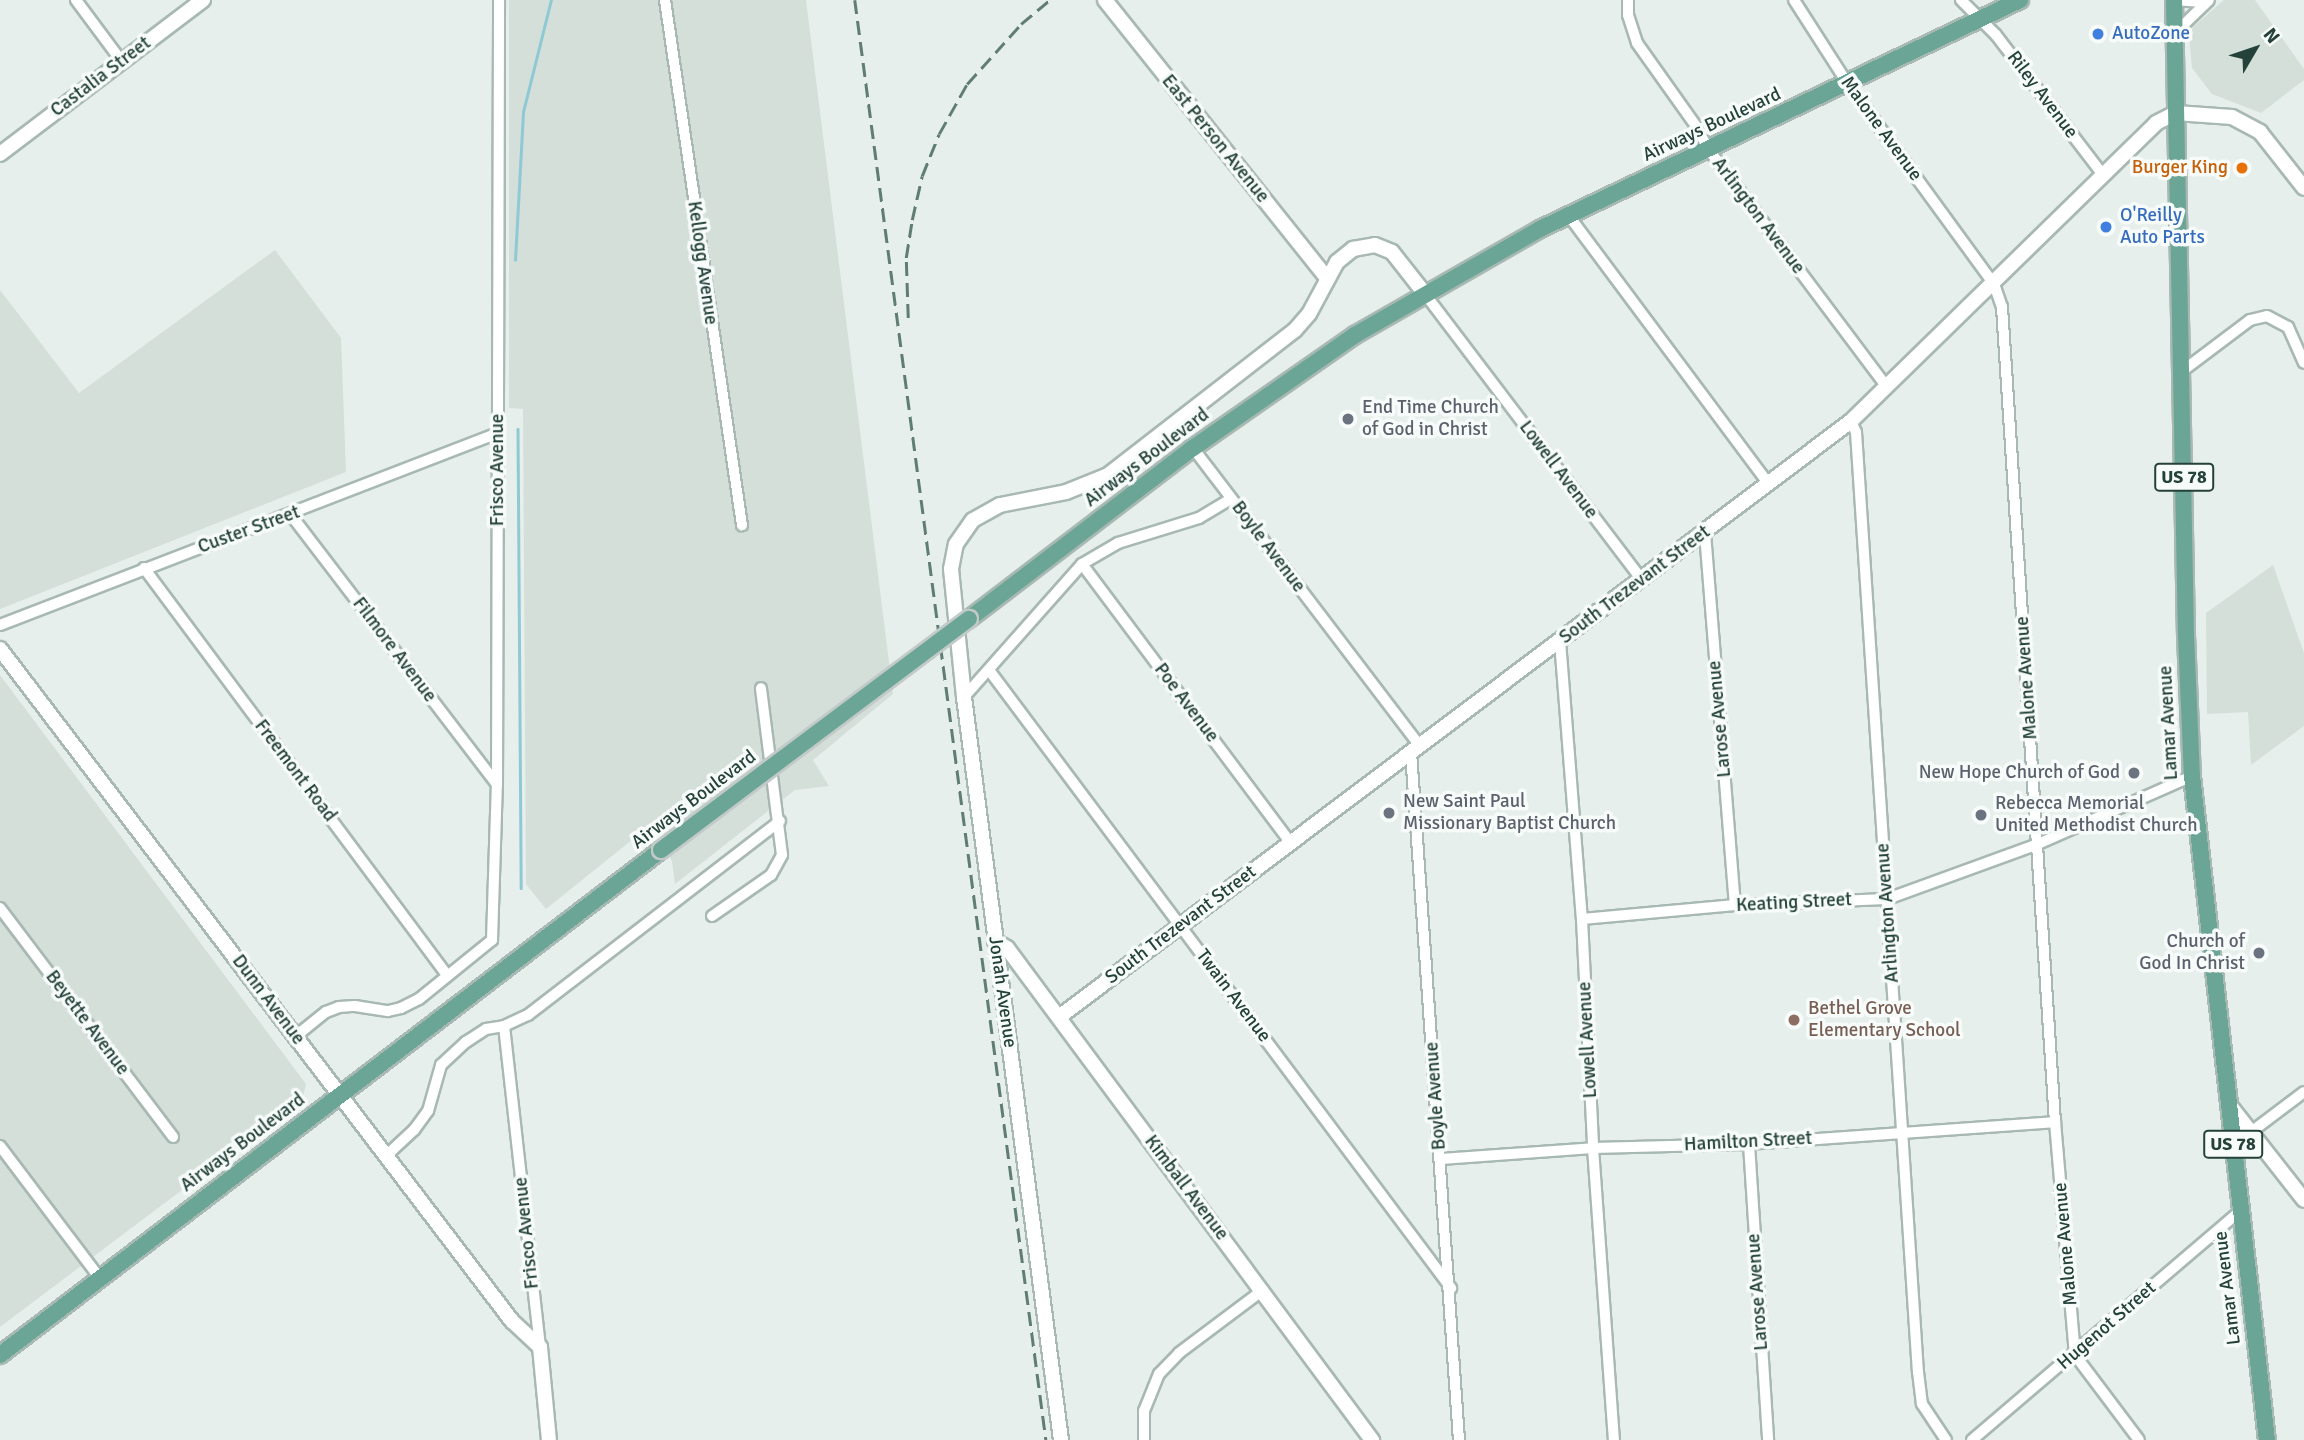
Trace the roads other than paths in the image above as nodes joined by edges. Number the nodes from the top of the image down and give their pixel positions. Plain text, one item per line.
1 (76, 0) edge
2 (203, 0) edge
3 (499, 0) edge
4 (665, 0) edge
5 (1105, 0) edge
6 (1628, 0) edge
7 (1794, 0) edge
8 (1961, 0) edge
9 (2020, 0) edge
10 (2174, 0) edge
11 (2208, 1) edge
12 (1978, 18) junction
13 (2175, 33) junction
14 (122, 62) junction
15 (1848, 85) junction
16 (2176, 113) junction
17 (1709, 150) junction
18 (0, 155) edge
19 (2103, 175) junction
20 (2304, 188) edge
21 (1569, 216) junction
22 (1326, 276) junction
23 (1994, 284) junction
24 (1425, 294) junction
25 (2304, 363) edge
26 (2181, 372) junction
27 (1886, 387) junction
28 (1851, 421) junction
29 (498, 433) junction
30 (1194, 448) junction
31 (1768, 483) junction
32 (1231, 499) junction
33 (291, 515) junction
34 (741, 525) dead end
35 (1705, 533) junction
36 (956, 544) joint
37 (1082, 564) junction
38 (144, 568) junction
39 (1640, 579) junction
40 (0, 625) edge
41 (1560, 641) junction
42 (0, 649) edge
43 (989, 670) junction
44 (761, 688) dead end
45 (964, 697) junction
46 (1415, 748) junction
47 (2192, 776) junction
48 (497, 784) junction
49 (780, 821) junction
50 (1290, 842) junction
51 (2038, 844) junction
52 (1887, 899) junction
53 (1735, 905) junction
54 (0, 908) edge
55 (712, 916) dead end
56 (1582, 919) junction
57 (1181, 926) junction
58 (995, 940) junction
59 (447, 975) junction
60 (1059, 1017) junction
61 (504, 1026) junction
62 (296, 1036) junction
63 (2304, 1092) edge
64 (341, 1095) junction
65 (2228, 1103) junction
66 (2055, 1122) junction
67 (2251, 1132) junction
68 (1902, 1133) junction
69 (173, 1137) dead end
70 (1749, 1144) junction
71 (0, 1146) edge
72 (1592, 1148) junction
73 (387, 1155) junction
74 (1441, 1158) junction
75 (2304, 1200) edge
76 (2241, 1211) junction
77 (100, 1278) junction
78 (1451, 1288) junction
79 (1263, 1290) junction
80 (540, 1347) junction
81 (2075, 1354) junction
82 (0, 1355) edge
83 (549, 1440) edge
84 (1061, 1440) edge
85 (1144, 1440) edge
86 (1372, 1440) edge
87 (1459, 1440) edge
88 (1614, 1440) edge
89 (1768, 1440) edge
90 (1946, 1440) edge
91 (1972, 1440) edge
92 (2139, 1440) edge
93 (2267, 1440) edge

1 - 14 street
2 - 14 street, Castalia Street
3 - 29 street, Frisco Avenue
4 - 34 street, Kellogg Avenue
5 - 22 street, East Person Avenue
6 - 17 street, Arlington Avenue
7 - 15 street, Malone Avenue
8 - 12 street, Riley Avenue
9 - 12 main road, Airways Boulevard
10 - 11 street
10 - 13 main road, Lamar Avenue / US 78
11 - 13 street
12 - 15 main road, Airways Boulevard
12 - 19 street, Riley Avenue
13 - 16 main road, Lamar Avenue / US 78
14 - 18 street, Castalia Street
15 - 17 main road, Airways Boulevard
15 - 23 street, Malone Avenue
16 - 19 street, South Trezevant Street
16 - 20 street
16 - 26 main road, Lamar Avenue / US 78
17 - 21 main road, Airways Boulevard
17 - 27 street, Arlington Avenue
19 - 23 street, South Trezevant Street
21 - 24 main road, Airways Boulevard
21 - 31 street
22 - 24 street, Airways Boulevard
22 - 36 street, Airways Boulevard
23 - 27 street, South Trezevant Street
23 - 51 street, Malone Avenue
24 - 30 main road, Airways Boulevard
24 - 39 street, Lowell Avenue
25 - 26 street
26 - 47 main road, Lamar Avenue / US 78
27 - 28 street, South Trezevant Street
28 - 31 street, South Trezevant Street
28 - 52 street, Arlington Avenue
29 - 33 street, Custer Street
29 - 48 street, Frisco Avenue
30 - 32 street, Boyle Avenue
30 - 64 main road, Airways Boulevard, bridge
31 - 35 street, South Trezevant Street
32 - 37 street
32 - 46 street, Boyle Avenue
33 - 38 street, Custer Street
33 - 48 street, Filmore Avenue
35 - 39 street, South Trezevant Street
35 - 53 street, Larose Avenue
36 - 45 street, Jonah Avenue
37 - 43 street
37 - 50 street, Poe Avenue
38 - 40 street, Custer Street
38 - 59 street, Freemont Road
39 - 41 street, South Trezevant Street
41 - 46 street, South Trezevant Street
41 - 56 street, Lowell Avenue
42 - 62 street, Dunn Avenue
43 - 45 street
43 - 57 street, Twain Avenue
44 - 49 street
45 - 58 street, Jonah Avenue
46 - 50 street, South Trezevant Street
46 - 74 street, Boyle Avenue
47 - 51 street, Keating Street
47 - 65 main road, Lamar Avenue / US 78
48 - 59 street, Frisco Avenue
49 - 55 street
49 - 61 street
50 - 57 street, South Trezevant Street
51 - 52 street, Keating Street
51 - 66 street, Malone Avenue
52 - 53 street, Keating Street
52 - 68 street, Arlington Avenue
53 - 56 street, Keating Street
54 - 69 street, Beyette Avenue
56 - 72 street, Lowell Avenue
57 - 60 street, South Trezevant Street
57 - 78 street, Twain Avenue
58 - 60 street, Kimball Avenue
58 - 84 street, Jonah Avenue
59 - 62 street
60 - 79 street, Kimball Avenue
61 - 73 street
61 - 80 street, Frisco Avenue
62 - 64 street, Dunn Avenue
63 - 67 street
64 - 73 street, Dunn Avenue
64 - 77 main road, Airways Boulevard
65 - 67 street
65 - 76 main road, Lamar Avenue / US 78
66 - 68 street, Hamilton Street
66 - 81 street, Malone Avenue
67 - 75 street
68 - 70 street, Hamilton Street
68 - 90 street, Arlington Avenue
70 - 72 street, Hamilton Street
70 - 89 street, Larose Avenue
71 - 77 street
72 - 74 street, Hamilton Street
72 - 88 street, Lowell Avenue
73 - 80 street, Dunn Avenue
74 - 78 street, Boyle Avenue
76 - 81 street, Hugenot Street
76 - 93 main road, Lamar Avenue / US 78
77 - 82 main road, Airways Boulevard
78 - 87 street, Boyle Avenue
79 - 85 street
79 - 86 street, Kimball Avenue
80 - 83 street, Frisco Avenue
81 - 91 street, Hugenot Street
81 - 92 street

